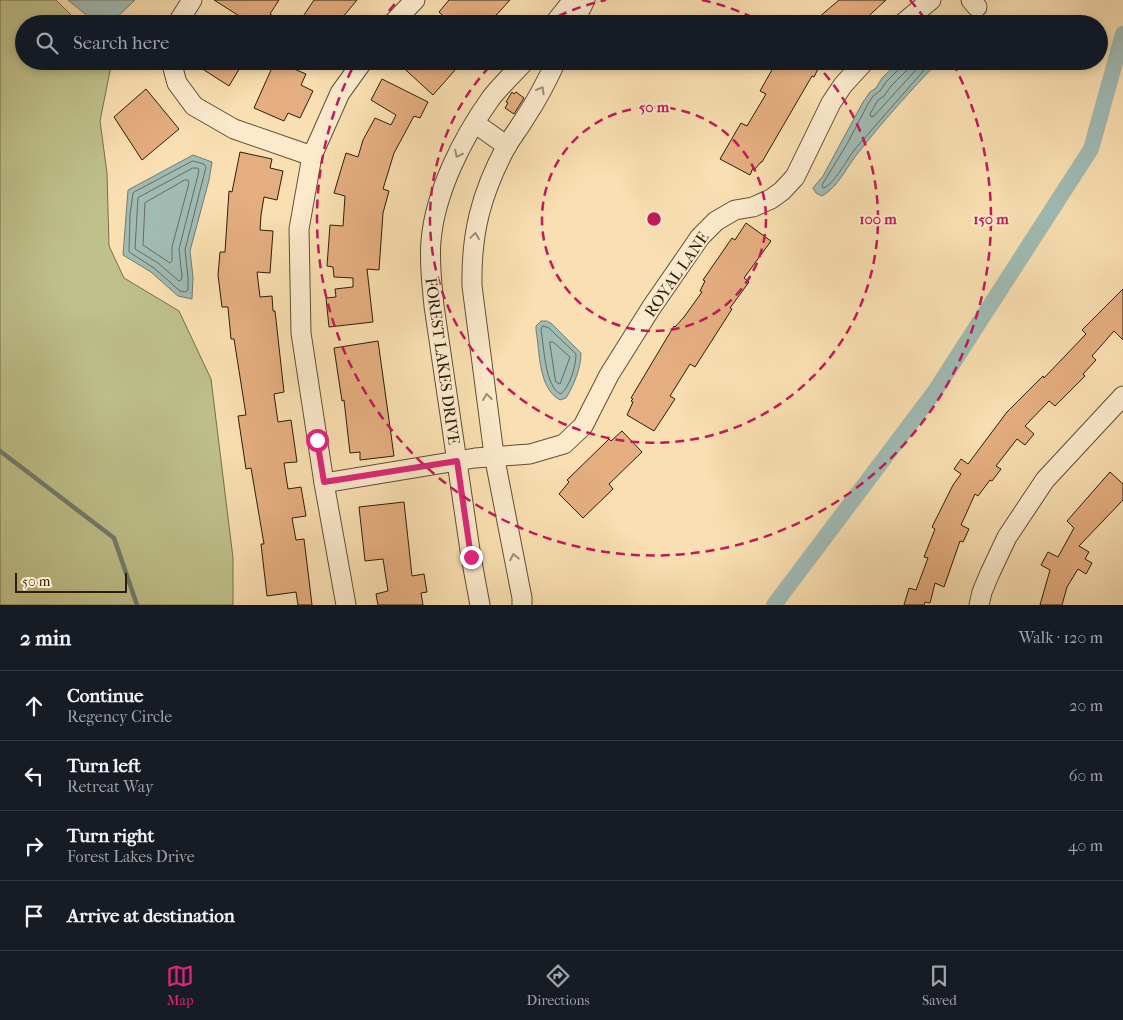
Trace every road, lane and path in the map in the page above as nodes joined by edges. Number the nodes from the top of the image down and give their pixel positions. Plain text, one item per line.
1 (192, 0) edge
2 (415, 0) edge
3 (573, 0) edge
4 (584, 0) edge
5 (931, 0) edge
6 (183, 15) edge
7 (401, 15) edge
8 (561, 15) edge
9 (578, 15) edge
10 (913, 15) edge
11 (173, 70) edge
12 (357, 70) edge
13 (517, 70) edge
14 (551, 70) edge
15 (857, 70) edge
16 (476, 124) junction
17 (507, 146) junction
18 (312, 156) junction
19 (1123, 396) edge
20 (494, 455) junction
21 (457, 461) junction
22 (324, 482) junction
23 (346, 605) edge
24 (480, 605) edge
25 (522, 605) edge
26 (979, 605) edge

1 - 6 street
2 - 7 street
3 - 8 street
4 - 9 street
5 - 10 street
11 - 18 street
12 - 18 street
13 - 16 street, FOREST LAKES DRIVE
17 -> 14 street
15 - 20 street, ROYAL LANE
16 - 17 street
16 -> 21 street, FOREST LAKES DRIVE
20 -> 17 street
18 - 22 street
19 - 26 street
20 - 21 street, ROYAL LANE
25 -> 20 street
21 - 22 street, ROYAL LANE
21 - 24 street, FOREST LAKES DRIVE
22 - 23 street

